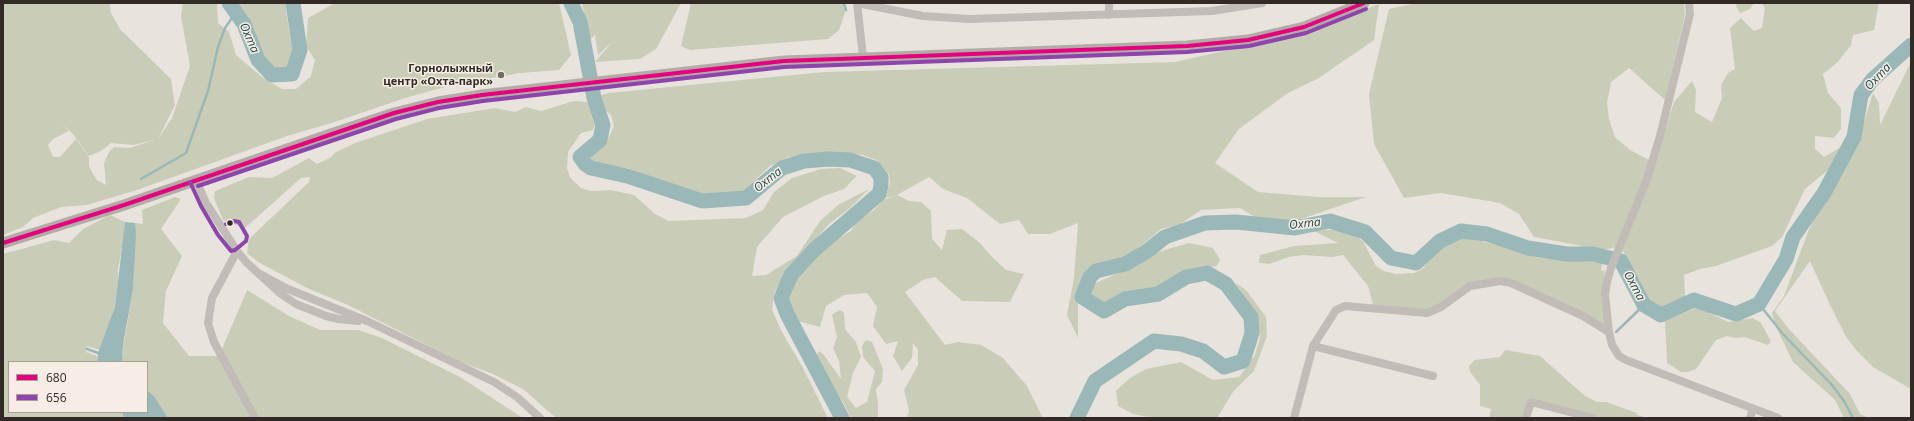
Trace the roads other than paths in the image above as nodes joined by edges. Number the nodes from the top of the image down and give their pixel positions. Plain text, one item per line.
1 (857, 3) edge
2 (1109, 3) edge
3 (1262, 3) edge
4 (1364, 3) edge
5 (1689, 3) edge
6 (1109, 15) junction
7 (863, 57) junction
8 (196, 180) junction
9 (3, 243) edge
10 (236, 251) junction
11 (1608, 332) junction
12 (1313, 346) junction
13 (1433, 376) dead end
14 (1753, 408) junction
15 (255, 418) edge
16 (540, 418) edge
17 (1294, 418) edge
18 (1526, 418) edge
19 (1592, 418) edge
20 (1750, 418) edge
21 (1778, 418) edge

1 - 6 street
1 - 7 street
2 - 6 street
3 - 6 street
4 - 7 street
5 - 11 street
7 - 8 street
8 - 9 street
8 - 10 street
10 - 15 street
10 - 16 street
11 - 12 street
11 - 14 street
12 - 13 street
12 - 17 street
14 - 20 street
14 - 21 street
18 - 19 street

